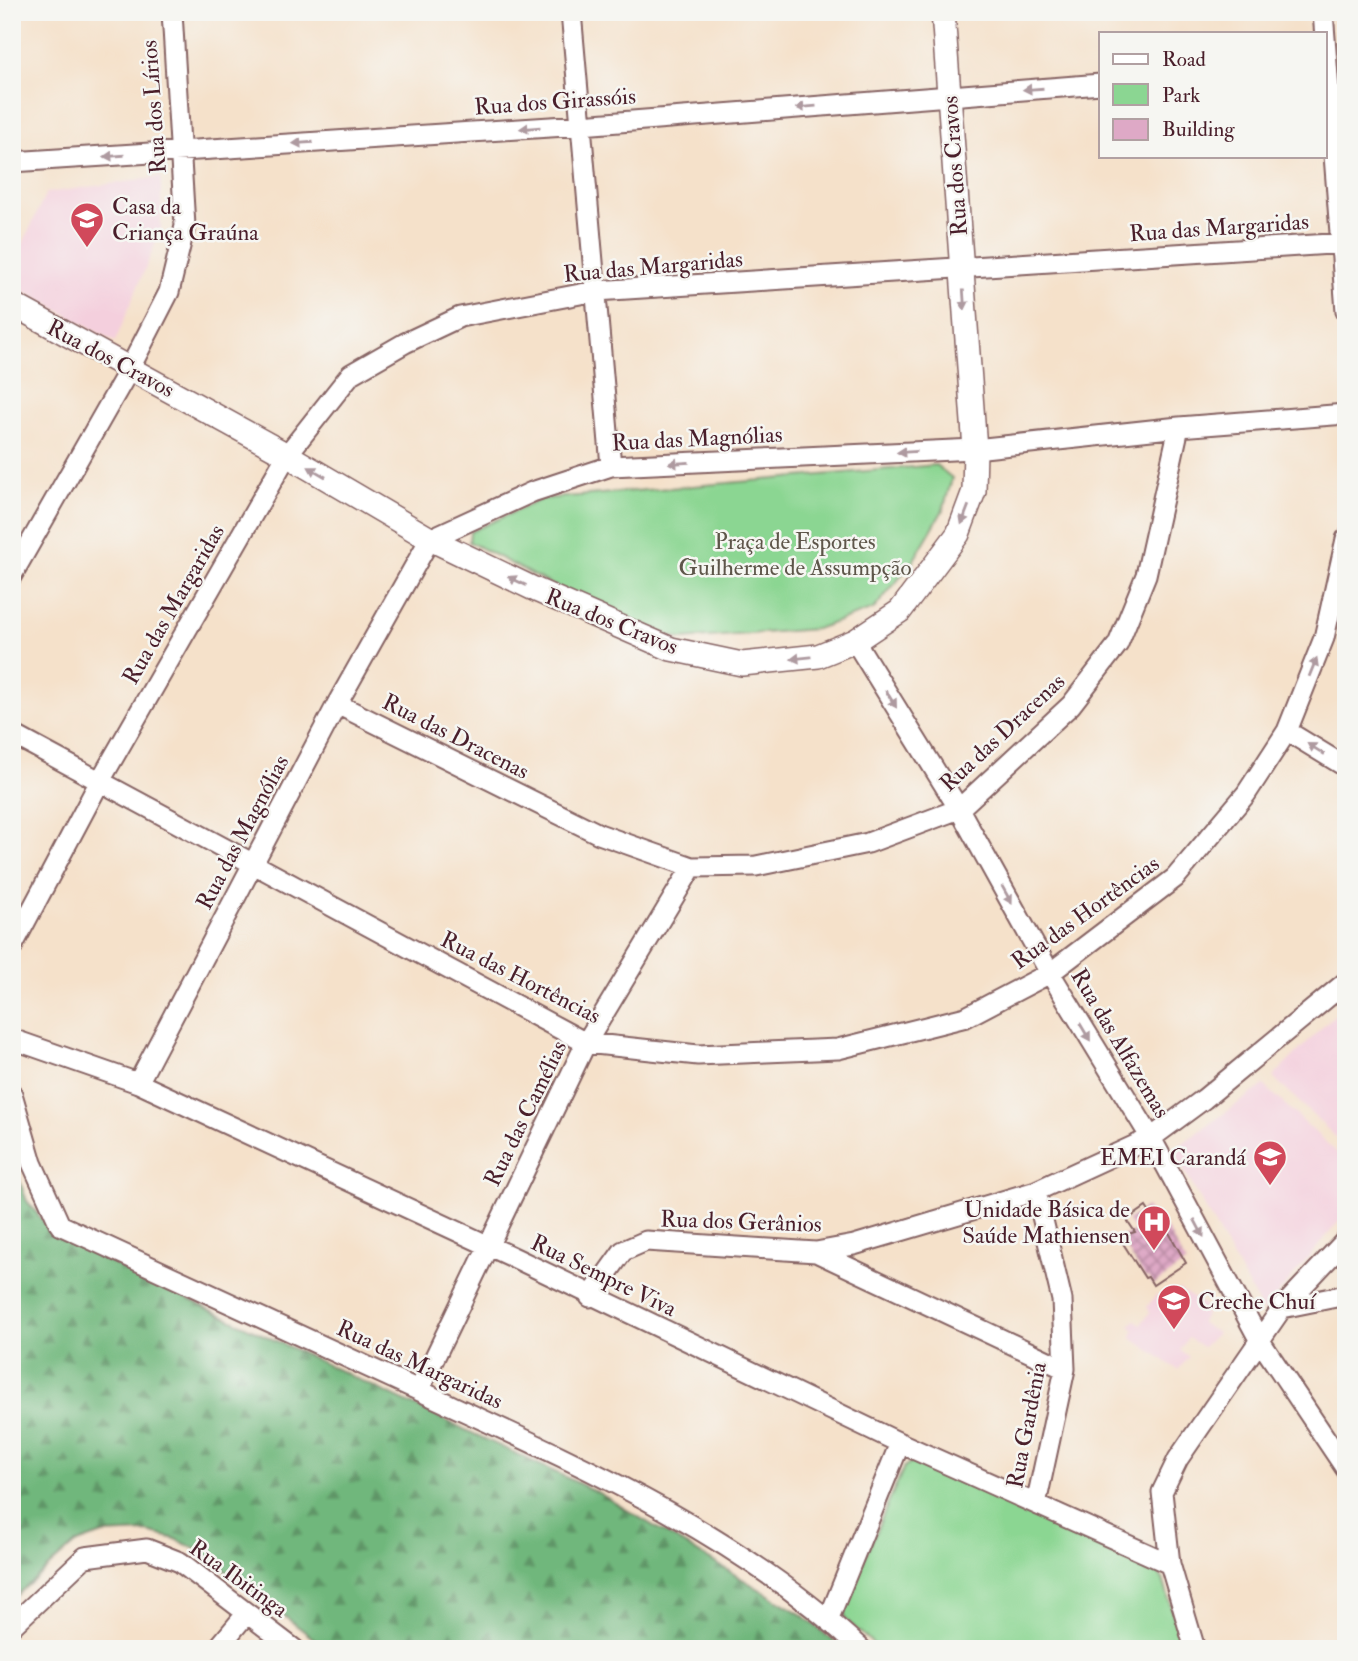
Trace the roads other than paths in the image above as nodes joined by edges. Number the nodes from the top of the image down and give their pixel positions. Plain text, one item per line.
1 (172, 12) edge
2 (571, 12) edge
3 (943, 12) edge
4 (1323, 12) edge
5 (1333, 65) edge
6 (1099, 84) edge
7 (949, 96) junction
8 (581, 125) junction
9 (182, 151) junction
10 (12, 162) edge
11 (1344, 244) edge
12 (962, 269) junction
13 (596, 291) junction
14 (12, 304) edge
15 (1346, 311) edge
16 (129, 369) junction
17 (1346, 414) edge
18 (1179, 426) junction
19 (975, 449) junction
20 (287, 455) junction
21 (611, 466) junction
22 (430, 539) junction
23 (1346, 539) edge
24 (12, 575) edge
25 (855, 641) junction
26 (337, 704) junction
27 (1287, 730) junction
28 (12, 734) edge
29 (1346, 767) edge
30 (100, 781) junction
31 (959, 809) junction
32 (252, 863) junction
33 (692, 867) junction
34 (12, 947) edge
35 (1050, 973) junction
36 (1346, 982) edge
37 (12, 1040) edge
38 (586, 1042) junction
39 (138, 1083) junction
40 (12, 1094) edge
41 (1151, 1138) junction
42 (1036, 1191) junction
43 (1346, 1240) edge
44 (487, 1247) junction
45 (816, 1252) junction
46 (1346, 1295) edge
47 (590, 1297) junction
48 (1282, 1308) junction
49 (1260, 1341) junction
50 (1065, 1369) junction
51 (419, 1390) junction
52 (900, 1443) junction
53 (1346, 1469) edge
54 (1036, 1504) junction
55 (1170, 1564) junction
56 (247, 1613) junction
57 (829, 1618) junction
58 (12, 1626) edge
59 (218, 1649) edge
60 (294, 1649) edge
61 (861, 1649) edge
62 (1195, 1649) edge

1 - 9 street, Rua dos Lírios
2 - 8 street
3 - 7 street, Rua dos Cravos
4 - 5 street
5 - 11 street
6 -> 7 street, Rua dos Girassóis
7 -> 8 street, Rua dos Girassóis
7 - 12 street, Rua dos Cravos
8 -> 9 street, Rua dos Girassóis
8 - 13 street
9 -> 10 street, Rua dos Girassóis
9 - 16 street, Rua dos Lírios
11 - 12 street, Rua das Margaridas
11 - 15 street
12 - 13 street, Rua das Margaridas
12 -> 19 street, Rua dos Cravos
13 - 20 street, Rua das Margaridas
13 - 21 street
14 - 16 street, Rua dos Cravos
16 - 20 street, Rua dos Cravos
16 - 24 street, Rua dos Lírios
17 - 18 street, Rua das Magnólias
18 - 19 street, Rua das Magnólias
18 - 31 street, Rua das Dracenas
19 -> 21 street, Rua das Magnólias
19 -> 25 street, Rua dos Cravos
22 -> 20 street, Rua dos Cravos
20 - 30 street, Rua das Margaridas
21 - 22 street, Rua das Magnólias
25 -> 22 street, Rua dos Cravos
22 - 26 street, Rua das Magnólias
27 -> 23 street, Rua das Hortências
25 -> 31 street, Rua das Alfazemas
26 - 32 street, Rua das Magnólias
26 - 33 street, Rua das Dracenas
29 -> 27 street
27 - 35 street, Rua das Hortências
28 - 30 street, Rua das Hortências
30 - 32 street, Rua das Hortências
30 - 34 street, Rua das Margaridas
31 - 33 street, Rua das Dracenas
31 -> 35 street, Rua das Alfazemas
32 - 38 street, Rua das Hortências
32 - 39 street, Rua das Magnólias
33 - 38 street, Rua das Camélias
35 - 38 street, Rua das Hortências
35 -> 41 street, Rua das Alfazemas
36 - 41 street, Rua dos Gerânios
37 - 39 street, Rua Sempre Viva
38 - 44 street, Rua das Camélias
39 - 44 street, Rua Sempre Viva
40 - 51 street, Rua das Margaridas
41 - 42 street, Rua dos Gerânios
41 -> 49 street, Rua das Alfazemas
42 - 45 street, Rua dos Gerânios
42 - 50 street, Rua Gardênia
43 - 48 street
44 - 47 street, Rua Sempre Viva
44 - 51 street, Rua das Camélias
45 - 47 street, Rua dos Gerânios
45 - 50 street
46 - 48 street
47 - 52 street, Rua Sempre Viva
48 - 49 street
49 - 53 street, Rua das Alfazemas
49 - 55 street
50 - 54 street, Rua Gardênia
51 - 57 street, Rua das Margaridas
52 - 54 street, Rua Sempre Viva
52 - 57 street
54 - 55 street, Rua Sempre Viva
55 - 62 street
56 - 58 street, Rua Ibitinga
56 - 59 street
56 - 60 street, Rua Ibitinga
57 - 61 street, Rua das Margaridas

